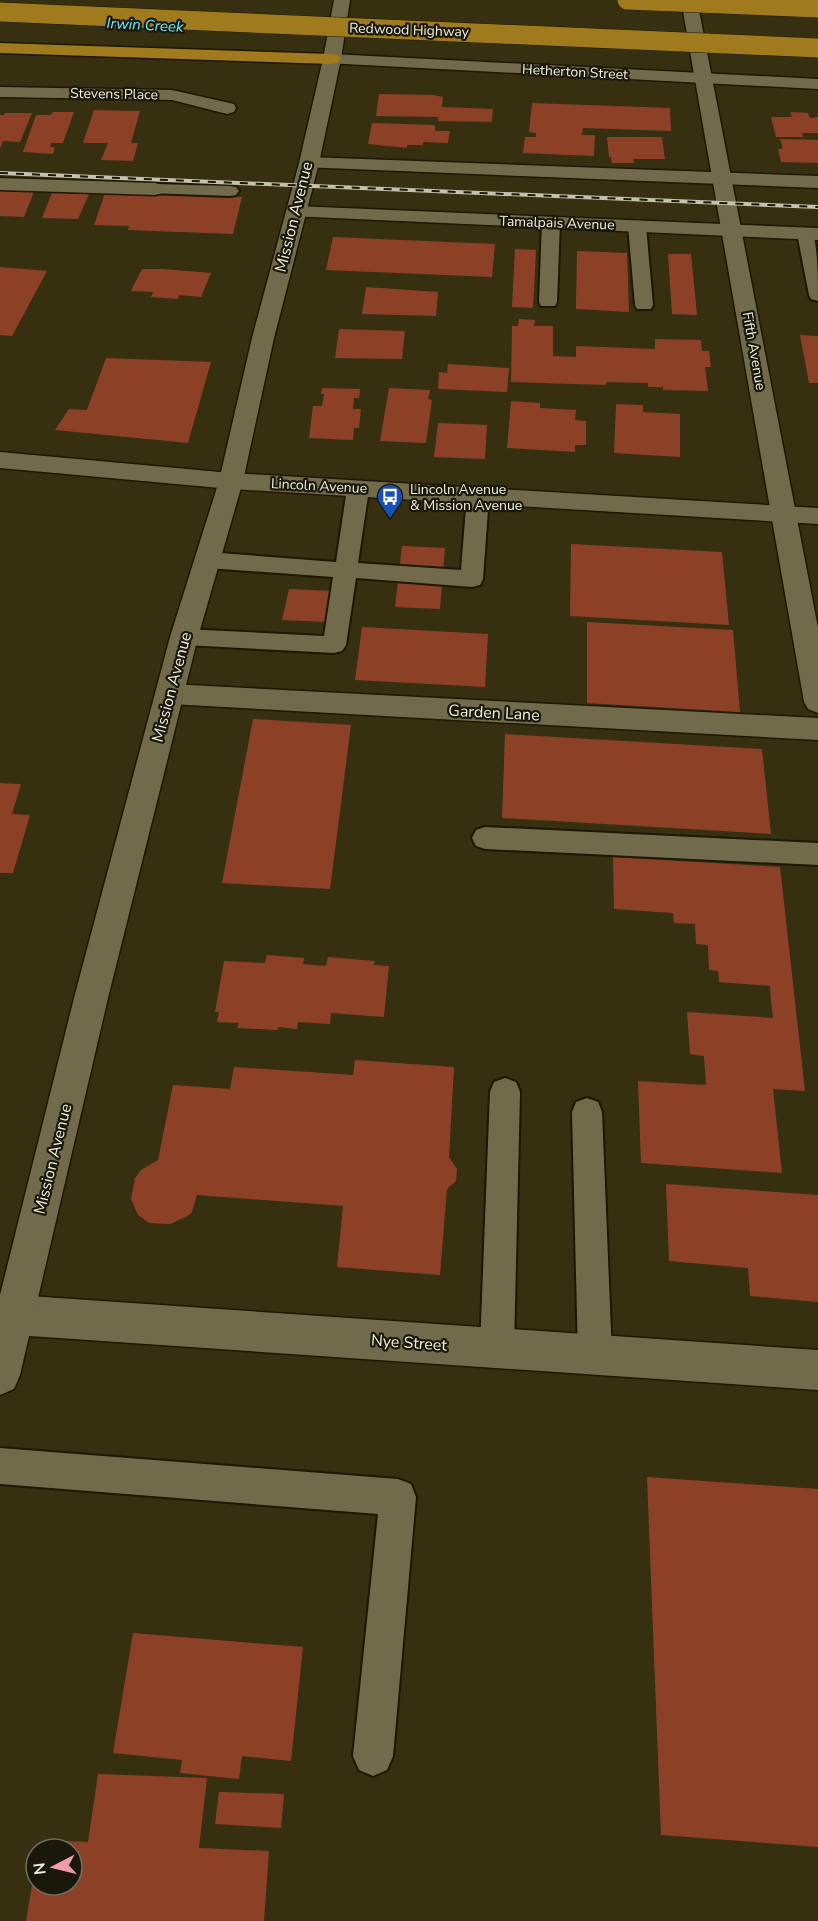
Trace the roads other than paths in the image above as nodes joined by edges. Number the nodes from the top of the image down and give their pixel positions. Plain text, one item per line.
1 (342, 0) edge
2 (627, 0) edge
3 (689, 0) edge
4 (818, 8) edge
5 (0, 12) edge
6 (0, 48) edge
7 (818, 48) edge
8 (332, 59) junction
9 (704, 79) junction
10 (818, 84) edge
11 (0, 92) edge
12 (227, 108) dead end
13 (309, 163) junction
14 (722, 179) junction
15 (818, 182) edge
16 (0, 184) edge
17 (155, 189) joint
18 (230, 191) dead end
19 (296, 212) junction
20 (551, 222) junction
21 (637, 226) junction
22 (732, 230) junction
23 (812, 233) edge
24 (818, 295) edge
25 (548, 302) dead end
26 (644, 305) dead end
27 (0, 459) edge
28 (231, 481) junction
29 (358, 489) junction
30 (478, 496) junction
31 (783, 514) junction
32 (818, 516) edge
33 (207, 560) junction
34 (347, 570) junction
35 (184, 637) junction
36 (170, 694) junction
37 (818, 702) edge
38 (818, 729) edge
39 (485, 838) dead end
40 (818, 854) edge
41 (505, 1092) dead end
42 (587, 1112) dead end
43 (7, 1315) edge
44 (497, 1348) junction
45 (595, 1355) junction
46 (818, 1370) edge
47 (0, 1375) edge
48 (0, 1466) edge
49 (373, 1756) dead end

1 - 8 street, Mission Avenue
2 - 4 highway, bridge
3 - 9 street, Fifth Avenue
5 - 7 highway, Redwood Highway, bridge
6 - 8 highway
8 - 9 street, Hetherton Street
8 - 13 street, Mission Avenue
9 - 10 street, Hetherton Street
9 - 14 street, Fifth Avenue
11 - 12 street, Stevens Place
13 - 14 street
13 - 19 street, Mission Avenue
14 - 15 street
14 - 22 street, Fifth Avenue
16 - 17 street
17 - 18 lane
19 - 20 street, Tamalpais Avenue
19 - 28 street, Mission Avenue
20 - 21 street, Tamalpais Avenue
20 - 25 lane
21 - 22 street, Tamalpais Avenue
21 - 26 lane
22 - 23 street, Tamalpais Avenue
22 - 31 street, Fifth Avenue
23 - 24 lane
27 - 28 street, Lincoln Avenue
28 - 29 street, Lincoln Avenue
28 - 33 street, Mission Avenue
29 - 30 street, Lincoln Avenue
29 - 34 lane
30 - 31 street, Lincoln Avenue
30 - 34 lane
31 - 32 street, Lincoln Avenue
31 - 37 street, Fifth Avenue
33 - 34 lane
33 - 35 street, Mission Avenue
34 - 35 lane
35 - 36 street, Mission Avenue
36 - 38 street, Garden Lane
36 - 43 street, Mission Avenue
39 - 40 lane
41 - 44 lane
42 - 45 lane
43 - 44 street, Nye Street
43 - 47 street, Mission Avenue
44 - 45 street, Nye Street
45 - 46 street, Nye Street
48 - 49 lane

